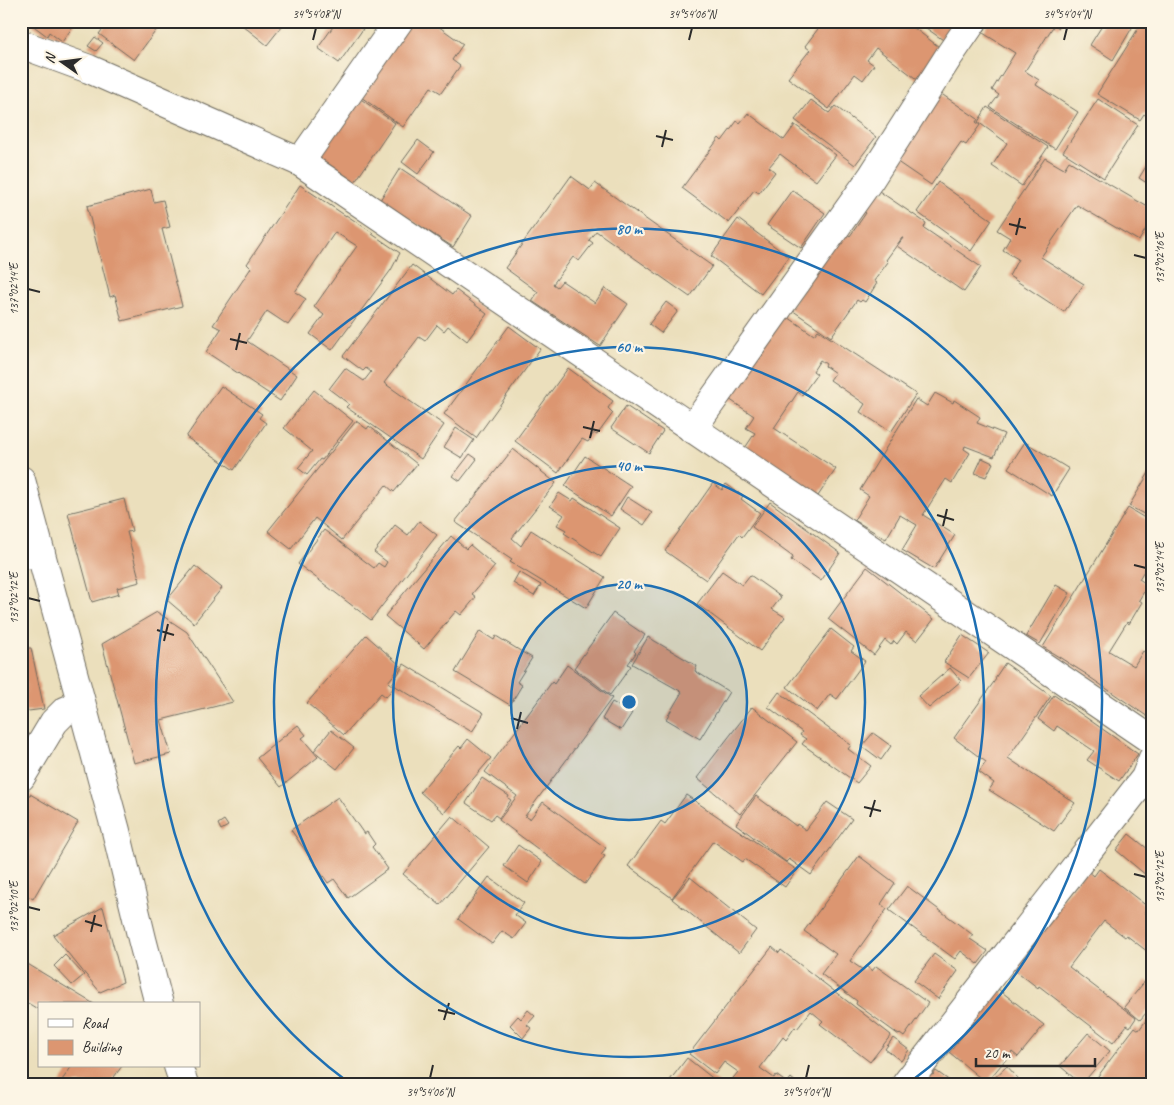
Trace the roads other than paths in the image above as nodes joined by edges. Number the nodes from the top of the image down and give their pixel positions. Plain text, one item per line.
1 (399, 21) edge
2 (973, 21) edge
3 (21, 44) edge
4 (300, 162) junction
5 (692, 429) junction
6 (21, 480) edge
7 (31, 554) edge
8 (81, 704) junction
9 (1153, 741) edge
10 (1153, 758) edge
11 (21, 776) edge
12 (158, 1002) edge
13 (179, 1068) edge
14 (184, 1084) edge
15 (906, 1084) edge

1 - 4 street
2 - 5 street
3 - 4 street
4 - 5 street
5 - 9 street
6 - 7 street
7 - 8 street
8 - 11 street
8 - 12 street
10 - 15 street
13 - 14 street

